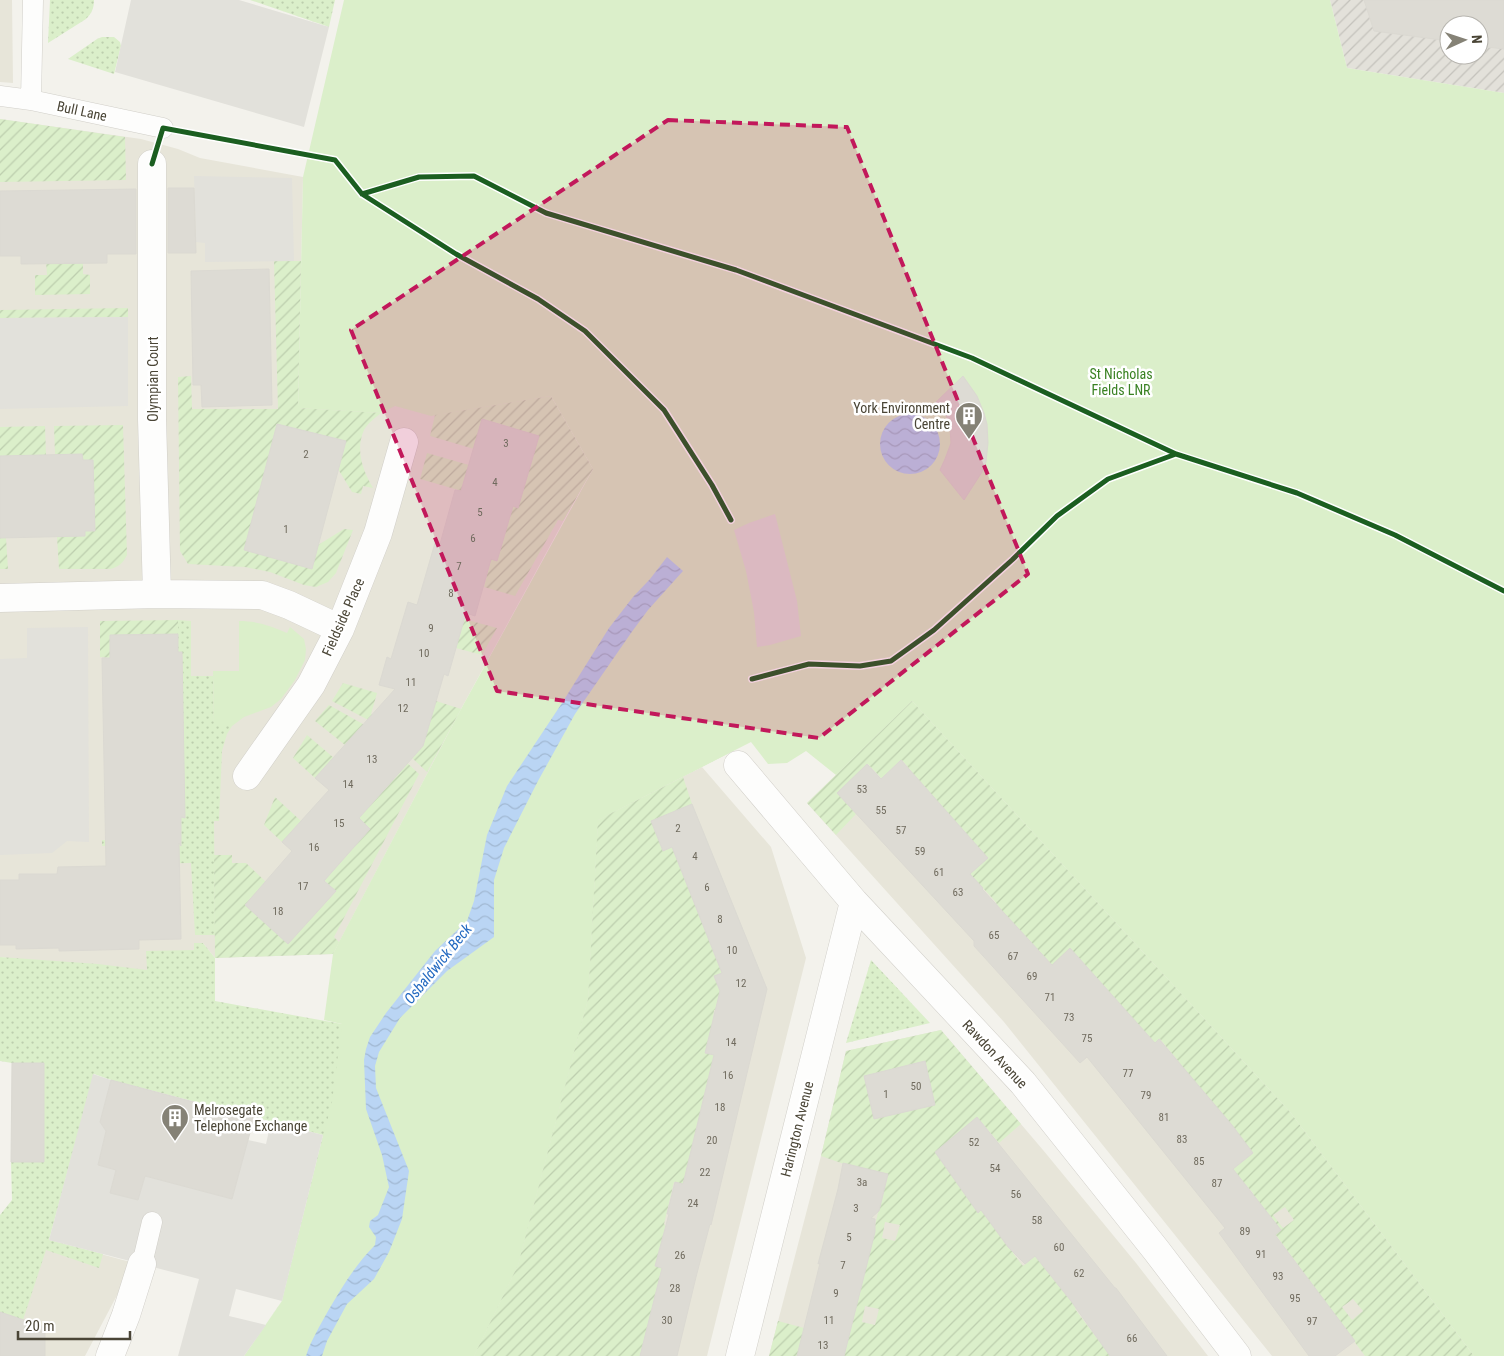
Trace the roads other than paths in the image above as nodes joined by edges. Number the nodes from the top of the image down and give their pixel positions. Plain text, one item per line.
1 (33, 0) edge
2 (0, 96) edge
3 (31, 100) junction
4 (164, 128) dead end
5 (152, 164) dead end
6 (404, 442) dead end
7 (157, 594) junction
8 (0, 598) edge
9 (340, 629) junction
10 (738, 765) dead end
11 (247, 776) dead end
12 (854, 902) junction
13 (152, 1222) dead end
14 (142, 1264) joint
15 (110, 1356) edge
16 (740, 1356) edge
17 (1237, 1356) edge

1 - 3 lane
2 - 3 lane, Bull Lane
3 - 4 lane, Bull Lane
5 - 7 street, Olympian Court
6 - 9 street, Fieldside Place
7 - 8 street
7 - 9 street
9 - 11 street, Fieldside Place
10 - 12 street, Rawdon Avenue
12 - 16 street, Harington Avenue
12 - 17 street, Rawdon Avenue
13 - 14 lane
14 - 15 street

